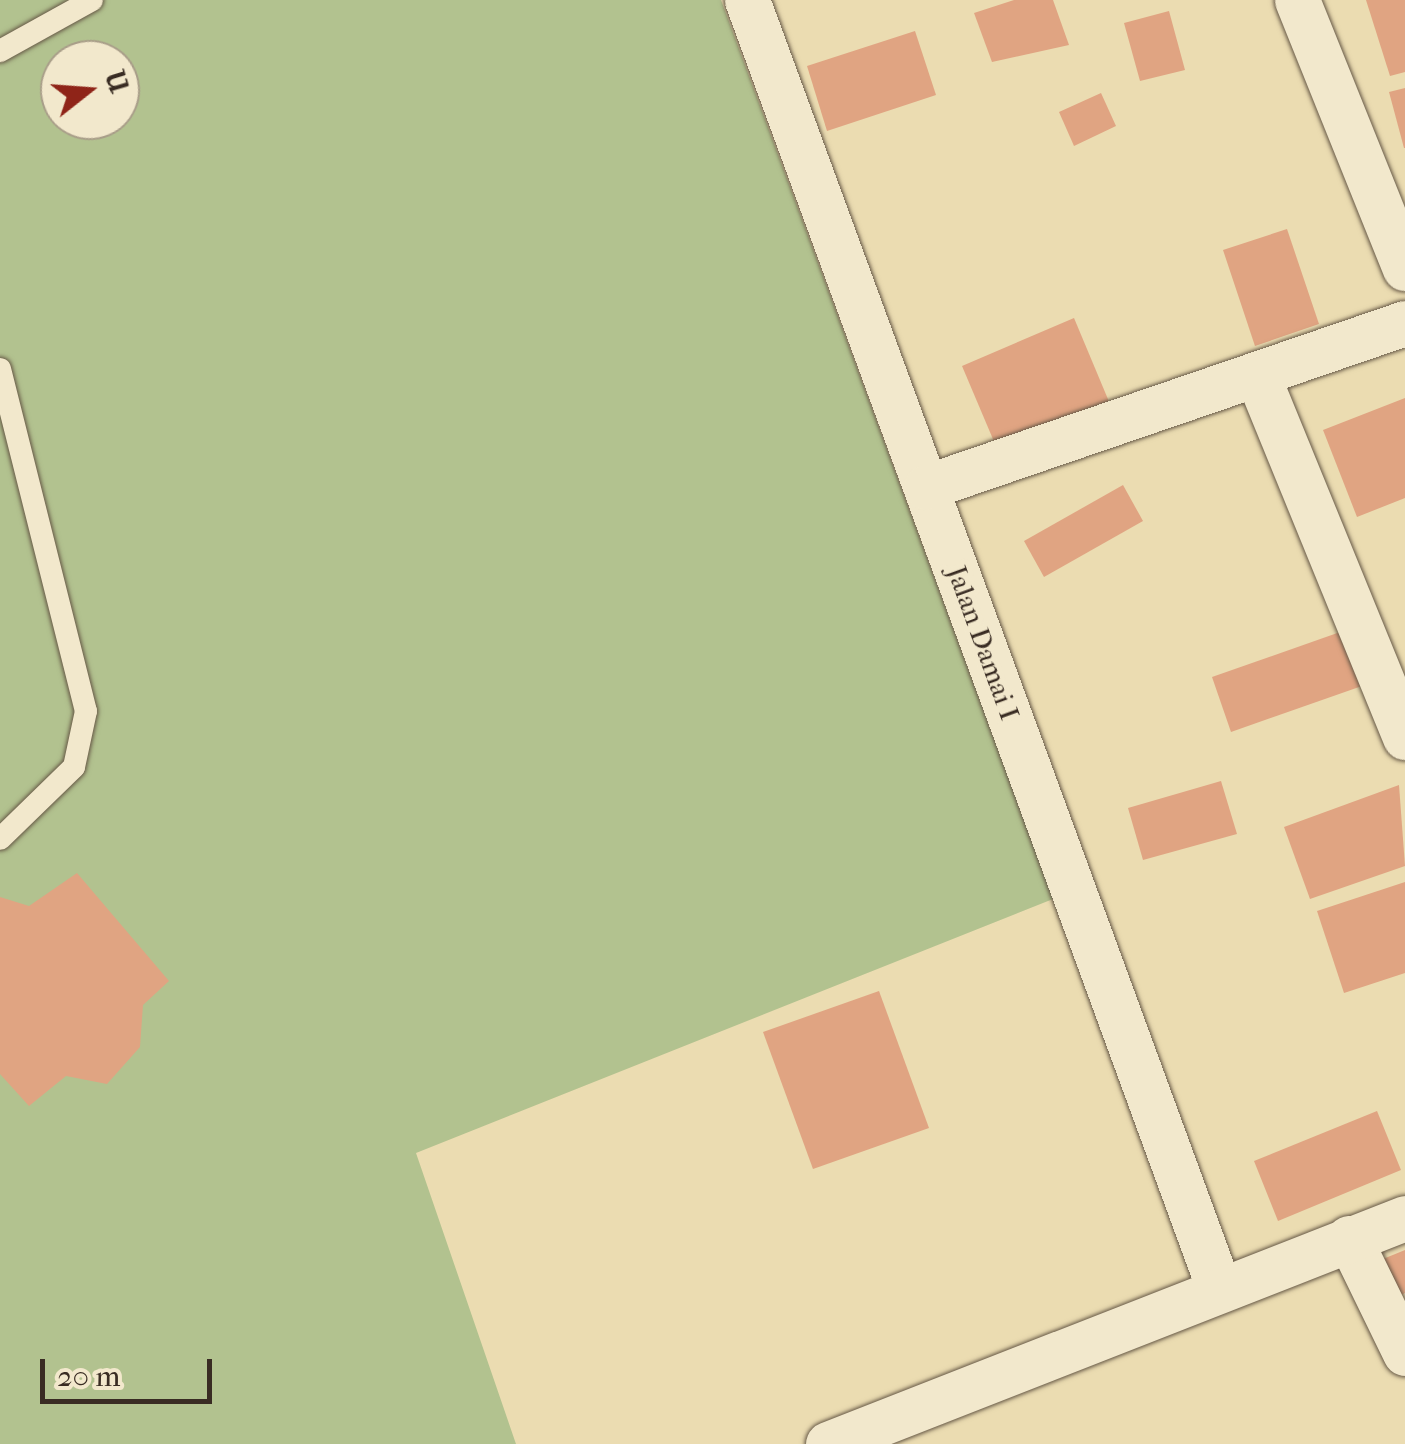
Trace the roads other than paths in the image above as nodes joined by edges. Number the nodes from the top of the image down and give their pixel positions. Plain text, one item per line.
1 (92, 0) edge
2 (747, 0) edge
3 (1298, 0) edge
4 (0, 50) edge
5 (1405, 268) edge
6 (1405, 323) edge
7 (0, 369) edge
8 (1258, 377) junction
9 (926, 487) junction
10 (1405, 737) edge
11 (0, 839) edge
12 (1405, 1218) edge
13 (1349, 1238) junction
14 (1218, 1286) junction
15 (1405, 1353) edge
16 (828, 1444) edge

1 - 4 lane
2 - 9 street, Jalan Damai I
3 - 5 street
6 - 8 street
7 - 11 lane
8 - 9 street
8 - 10 street
9 - 14 street, Jalan Damai I
12 - 13 street
13 - 14 street
13 - 15 street
14 - 16 street

